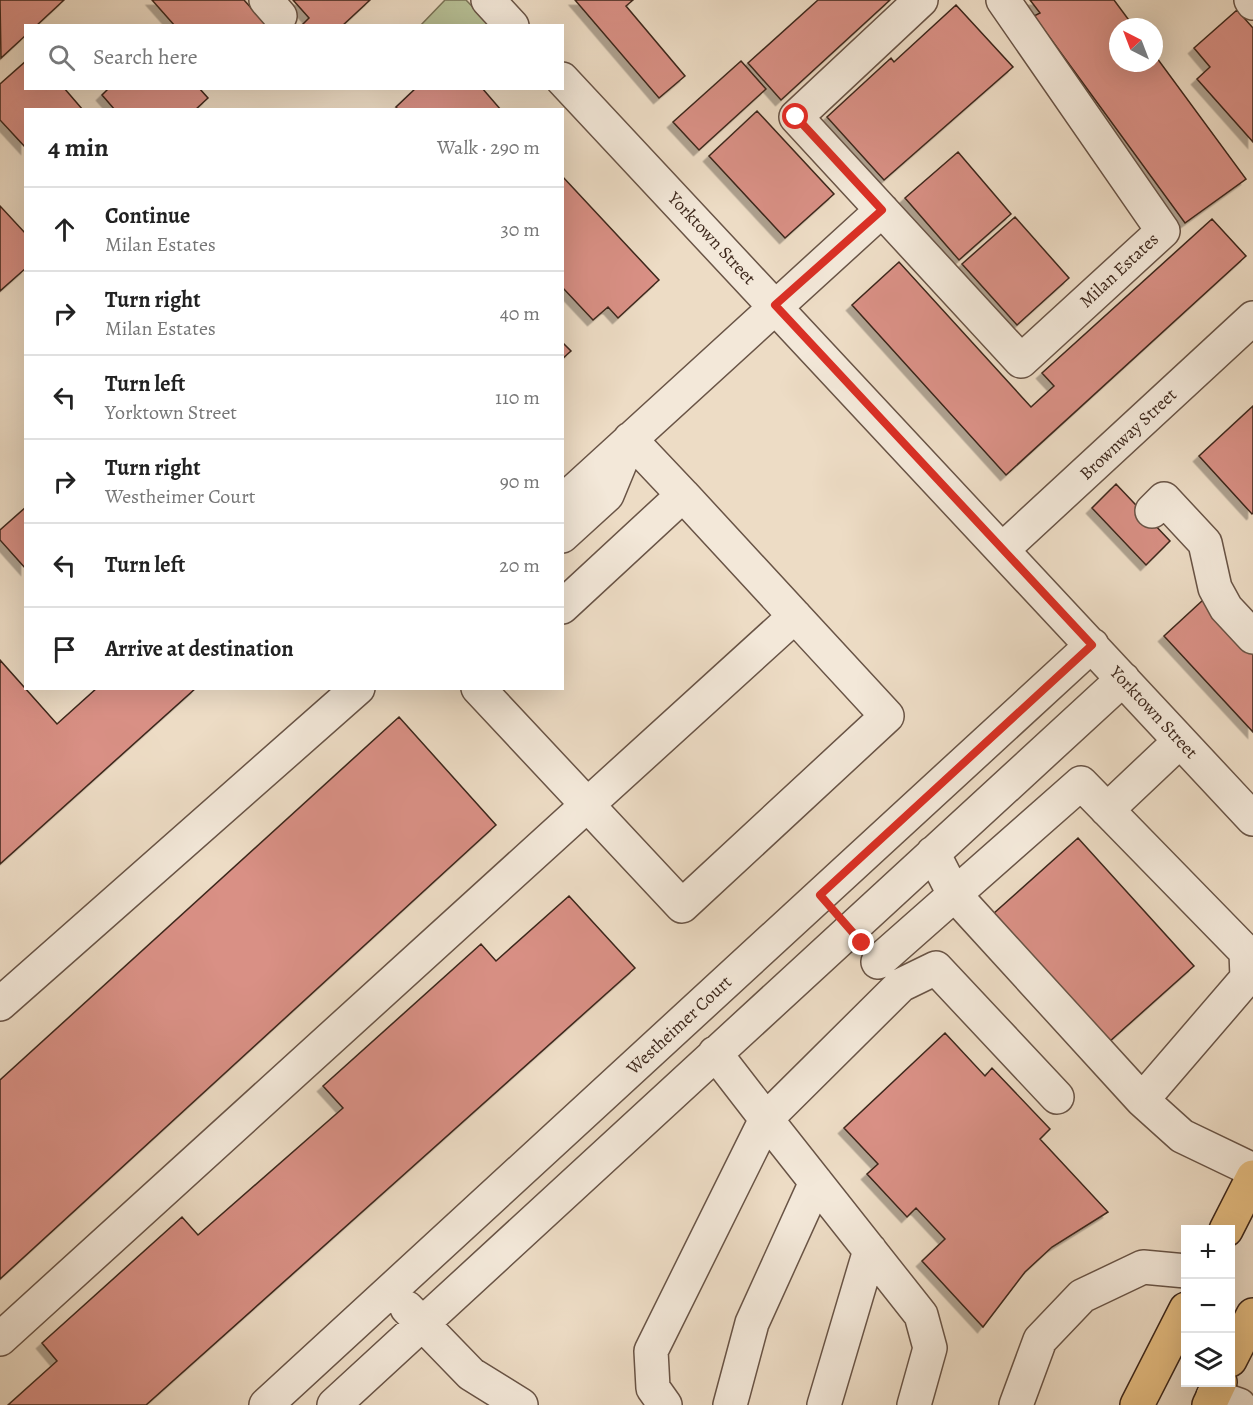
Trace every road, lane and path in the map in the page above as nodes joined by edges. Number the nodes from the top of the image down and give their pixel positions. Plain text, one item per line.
1 (488, 0) edge
2 (921, 0) edge
3 (1003, 0) edge
4 (510, 24) edge
5 (564, 81) edge
6 (882, 210) junction
7 (775, 305) junction
8 (1253, 318) edge
9 (630, 439) junction
10 (683, 495) junction
11 (564, 500) edge
12 (1152, 511) dead end
13 (564, 534) edge
14 (1003, 549) junction
15 (564, 605) edge
16 (795, 616) junction
17 (1253, 637) edge
18 (1092, 645) junction
19 (1122, 679) junction
20 (356, 690) edge
21 (480, 690) edge
22 (1180, 741) junction
23 (1050, 746) junction
24 (1081, 783) junction
25 (589, 806) junction
26 (1107, 810) junction
27 (1253, 819) edge
28 (933, 853) junction
29 (954, 894) junction
30 (820, 895) junction
31 (850, 929) junction
32 (890, 974) junction
33 (0, 1004) edge
34 (715, 1053) junction
35 (1057, 1097) dead end
36 (1142, 1100) junction
37 (766, 1119) junction
38 (1253, 1170) edge
39 (1253, 1177) edge
40 (816, 1182) junction
41 (1229, 1225) edge
42 (870, 1250) junction
43 (1181, 1271) edge
44 (391, 1291) junction
45 (1253, 1315) edge
46 (1181, 1318) edge
47 (422, 1323) junction
48 (0, 1339) edge
49 (1167, 1346) junction
50 (1235, 1350) edge
51 (266, 1405) edge
52 (334, 1405) edge
53 (521, 1405) edge
54 (665, 1405) edge
55 (730, 1405) edge
56 (824, 1405) edge
57 (914, 1405) edge
58 (1016, 1405) edge
59 (1137, 1405) edge
60 (1160, 1405) edge

1 - 4 street
2 - 6 street, Milan Estates
3 - 6 street, Milan Estates
5 - 7 street, Yorktown Street
6 - 7 street
7 - 9 street
7 - 14 street, Yorktown Street
8 - 14 street, Brownway Street
9 - 10 street
9 - 11 street
9 - 13 street
10 - 15 street
10 - 16 street
12 - 17 street
14 - 18 street, Yorktown Street
16 - 25 street
16 - 25 street
18 - 19 street, Yorktown Street
18 - 30 street, Westheimer Court
19 - 22 street, Yorktown Street
19 - 23 street
20 - 33 street
21 - 25 street
22 - 26 street
22 - 27 street, Yorktown Street
23 - 24 street
23 - 28 street
24 - 26 street
24 - 29 street
25 - 48 street
26 - 36 street
28 - 29 street
28 - 31 street
29 - 32 street
29 - 36 street
30 - 31 street
30 - 44 street, Westheimer Court
31 - 32 street
31 - 34 street
32 - 35 street
32 - 37 street
34 - 37 street
34 - 47 street
36 - 38 street
37 - 40 street
37 - 54 street
39 - 41 main road
40 - 42 street
40 - 55 street
42 - 56 street
42 - 57 street
43 - 58 street
44 - 47 street
44 - 51 street, Westheimer Court
45 - 50 main road
46 - 49 main road
47 - 52 street
47 - 53 street
49 - 59 main road
49 - 60 main road

